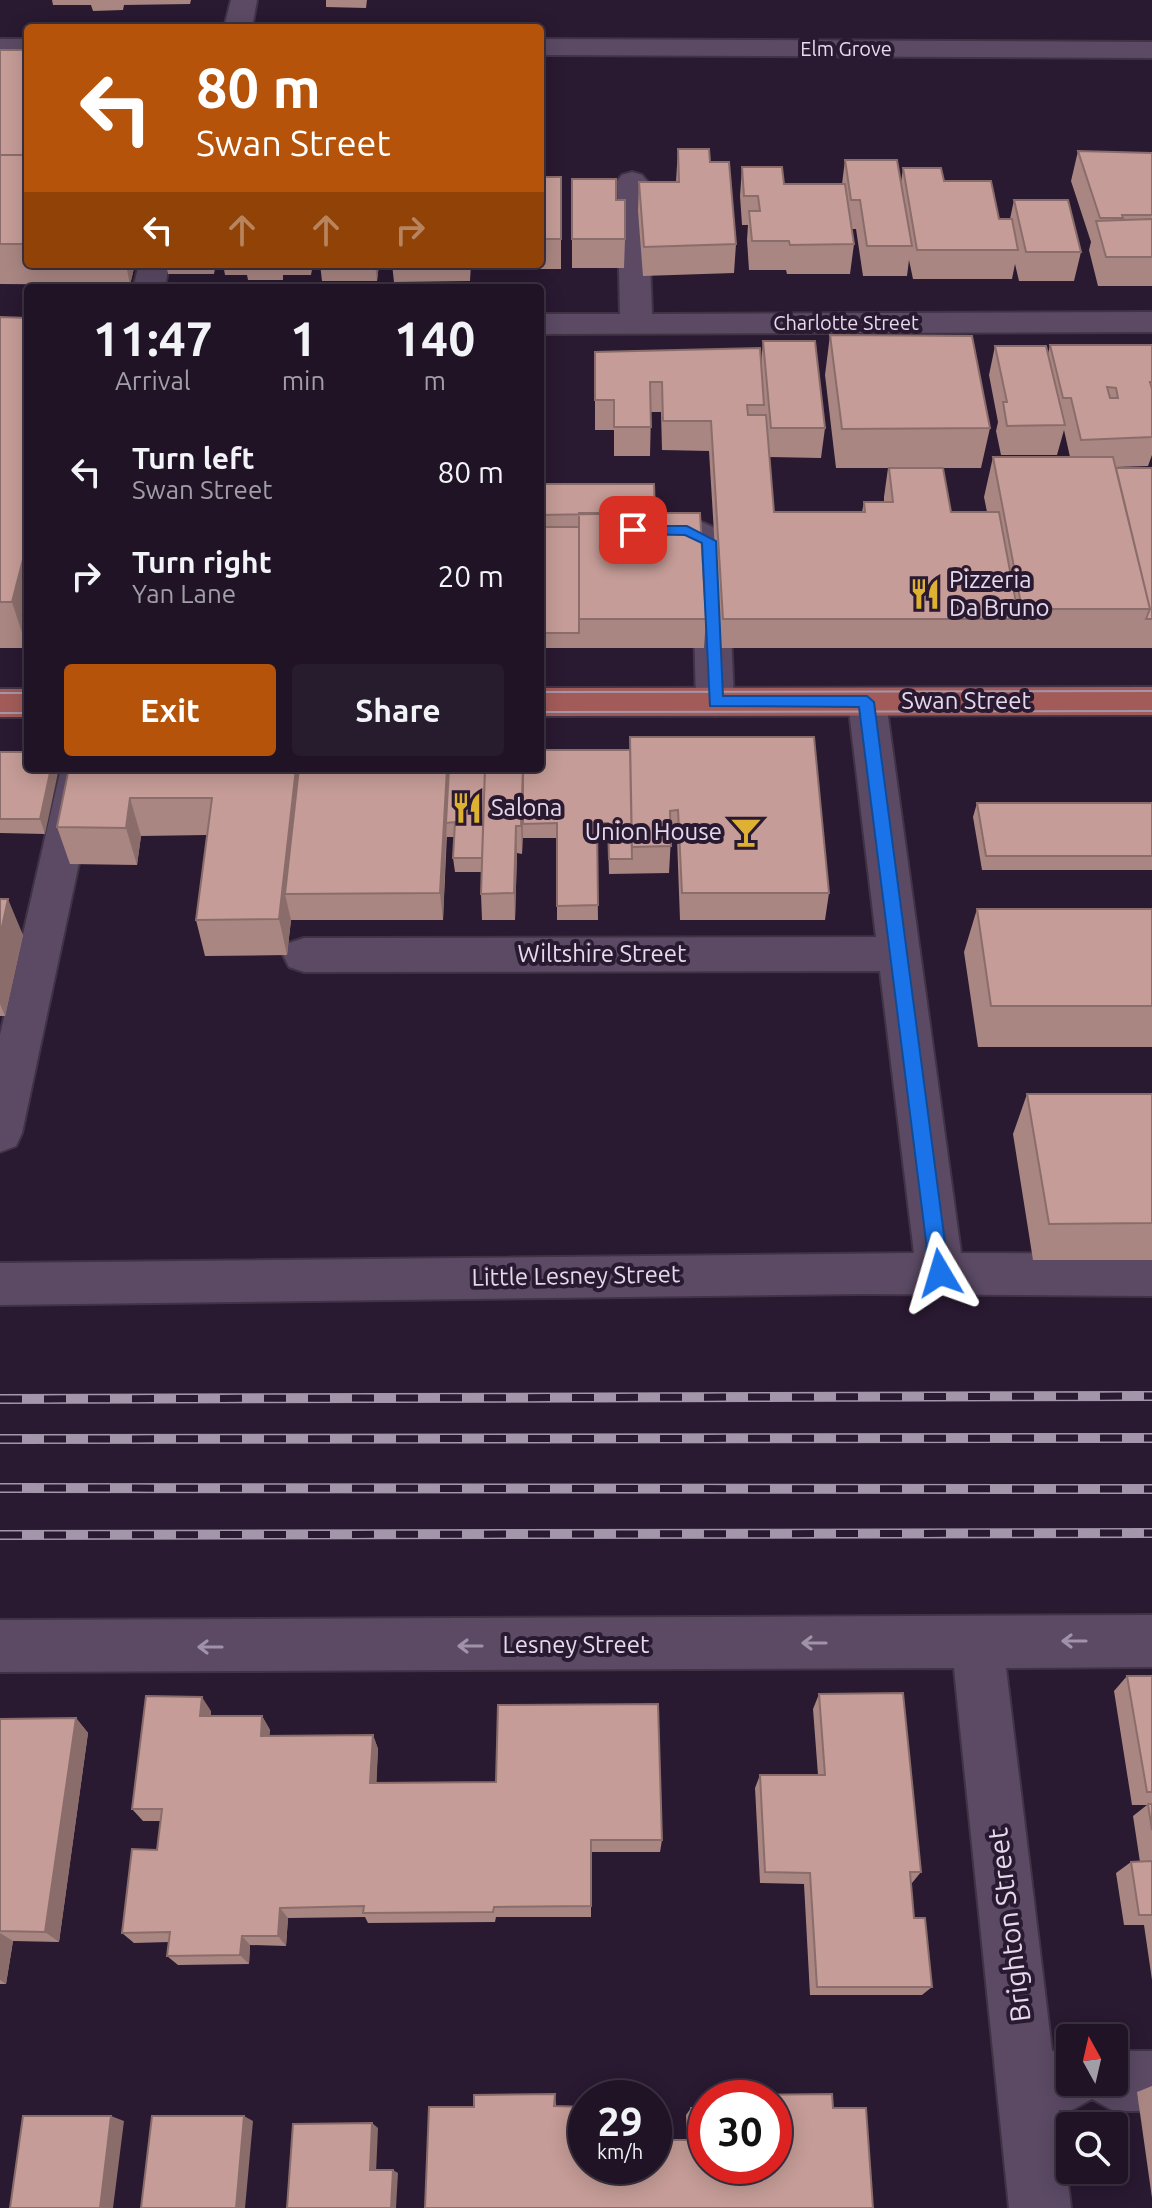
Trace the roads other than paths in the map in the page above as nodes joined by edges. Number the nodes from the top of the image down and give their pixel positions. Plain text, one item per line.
1 (244, 0) edge
2 (239, 24) edge
3 (0, 47) edge
4 (24, 47) edge
5 (544, 47) edge
6 (1152, 50) edge
7 (632, 181) dead end
8 (1152, 322) edge
9 (544, 324) edge
10 (636, 324) junction
11 (606, 530) edge
12 (1152, 701) edge
13 (544, 702) edge
14 (715, 702) junction
15 (867, 702) junction
16 (0, 703) edge
17 (24, 703) edge
18 (79, 772) edge
19 (900, 954) junction
20 (304, 955) dead end
21 (0, 1133) edge
22 (940, 1273) junction
23 (1152, 1275) edge
24 (0, 1284) edge
25 (1152, 1641) edge
26 (977, 1642) junction
27 (0, 1646) edge
28 (1049, 2080) edge
29 (1128, 2081) edge
30 (1152, 2081) edge
31 (1040, 2208) edge

1 - 2 street
3 - 4 street
5 - 6 street, Elm Grove
7 - 10 street
8 - 10 street, Charlotte Street
9 - 10 street, Charlotte Street
11 - 14 street
12 - 15 main road, Swan Street
13 - 14 main road, Swan Street
14 - 15 main road, Swan Street
15 - 19 street
16 - 17 main road
18 - 21 street
19 - 20 street, Wiltshire Street
19 - 22 street
22 - 23 street, Little Lesney Street
22 - 24 street, Little Lesney Street
25 -> 26 street, Lesney Street
26 -> 27 street, Lesney Street
26 - 28 street, Brighton Street
28 - 31 street, Brighton Street
29 - 30 street

